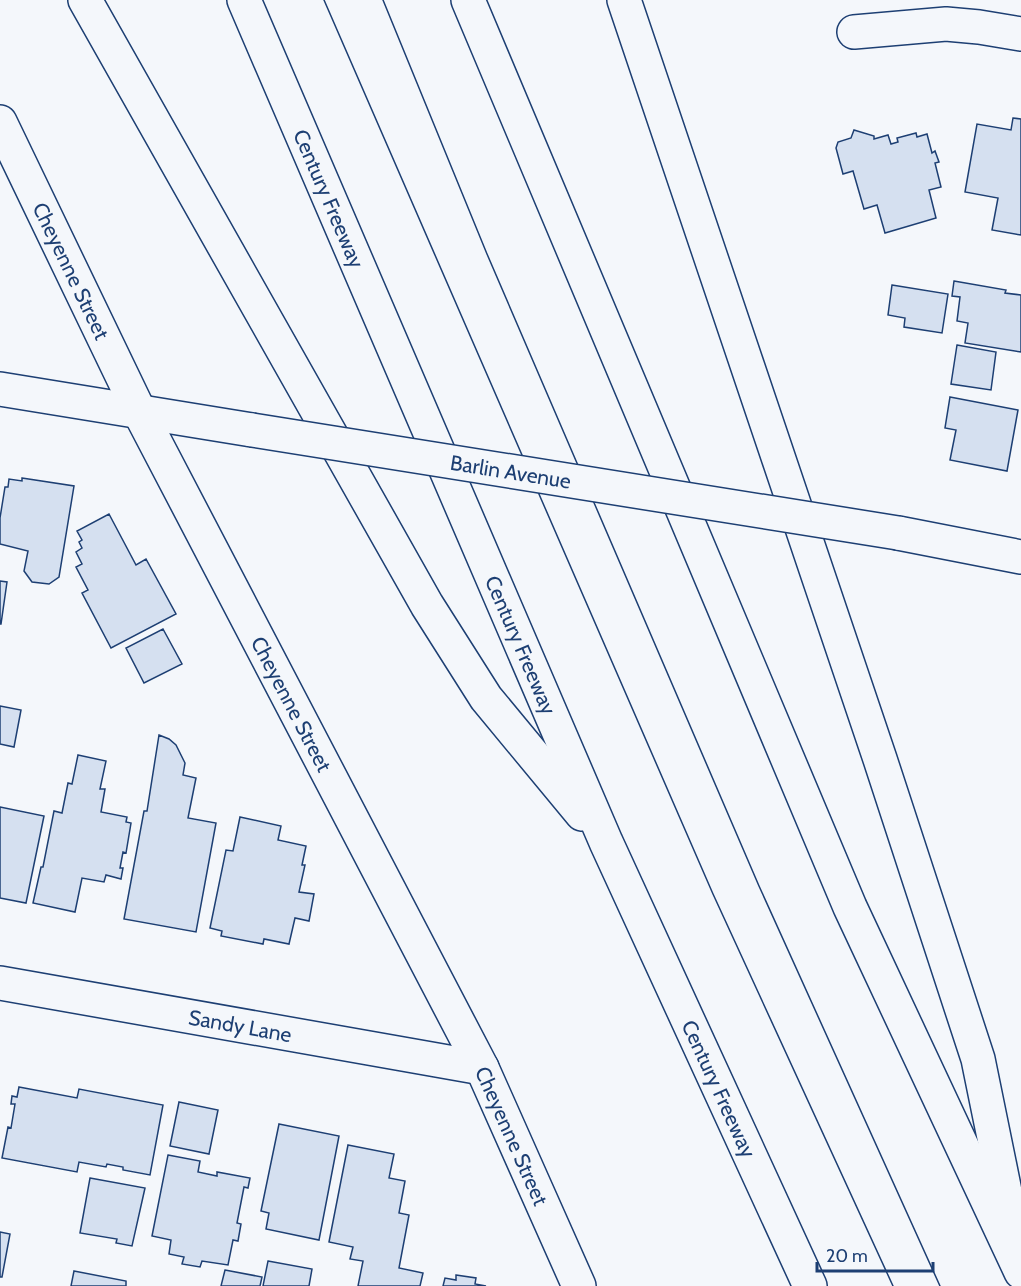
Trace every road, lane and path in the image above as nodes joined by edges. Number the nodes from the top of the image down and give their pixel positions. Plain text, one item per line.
1 (86, 0) edge
2 (244, 0) edge
3 (468, 0) edge
4 (624, 0) edge
5 (854, 32) dead end
6 (1021, 34) edge
7 (0, 122) edge
8 (0, 389) edge
9 (140, 413) junction
10 (1021, 557) edge
11 (606, 842) junction
12 (0, 982) edge
13 (482, 1068) junction
14 (1021, 1271) edge
15 (579, 1286) edge
16 (810, 1286) edge

1 - 11 main road
2 - 11 main road, Century Freeway
3 - 14 main road
4 - 14 main road
5 - 6 main road
7 - 9 main road, Cheyenne Street
8 - 9 main road, Barlin Avenue
9 - 10 main road, Barlin Avenue, bridge
9 - 13 main road, Cheyenne Street
11 - 16 main road, Century Freeway
12 - 13 main road, Sandy Lane
13 - 15 main road, Cheyenne Street

